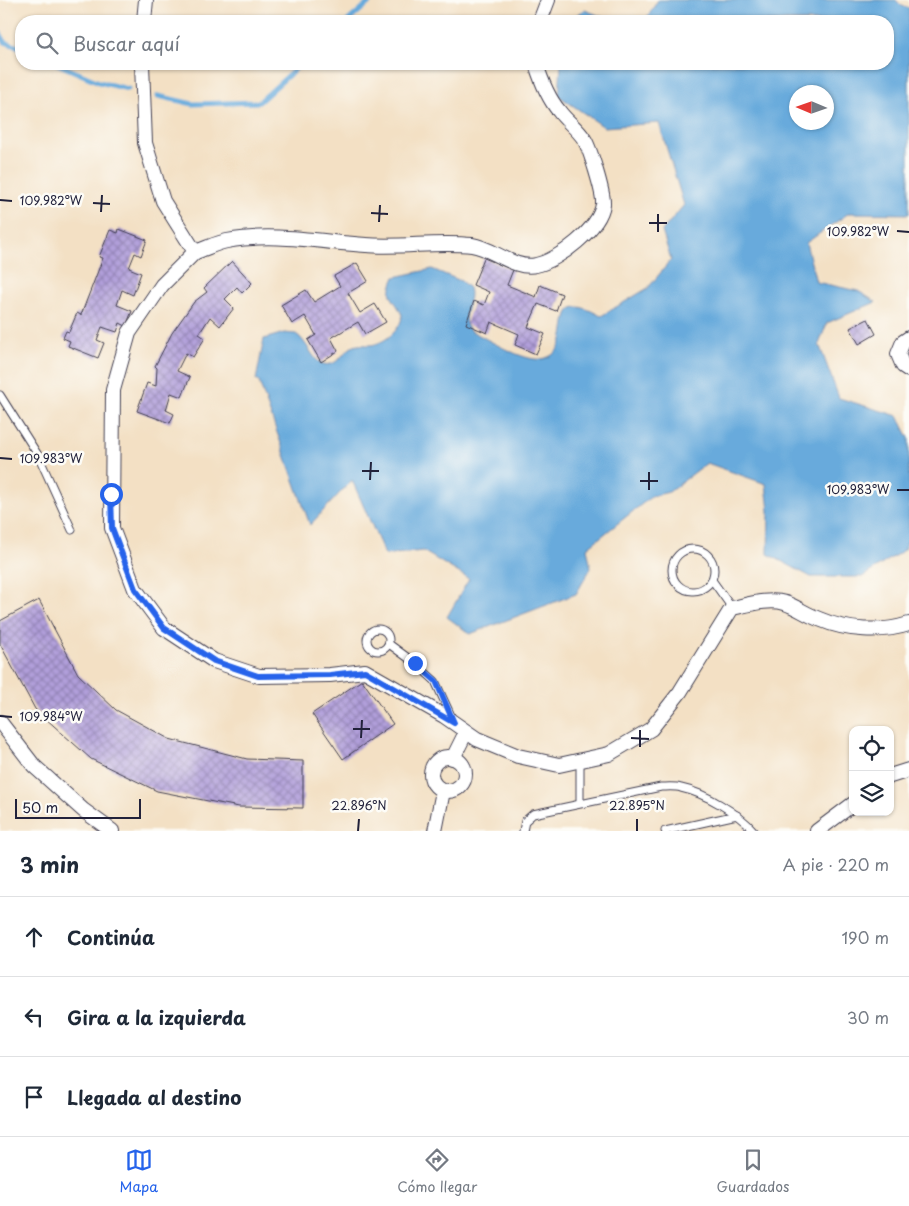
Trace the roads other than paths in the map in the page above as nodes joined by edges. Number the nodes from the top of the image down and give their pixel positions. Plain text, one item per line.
1 (146, 0) edge
2 (548, 0) edge
3 (145, 15) edge
4 (542, 15) edge
5 (142, 70) edge
6 (538, 70) edge
7 (195, 252) junction
8 (909, 338) edge
9 (909, 370) edge
10 (0, 395) edge
11 (72, 530) dead end
12 (712, 580) junction
13 (732, 608) junction
14 (909, 624) edge
15 (389, 644) dead end
16 (0, 722) edge
17 (454, 723) junction
18 (466, 732) junction
19 (453, 758) junction
20 (580, 762) junction
21 (909, 770) edge
22 (894, 775) edge
23 (443, 791) junction
24 (580, 803) junction
25 (849, 807) edge
26 (738, 815) junction
27 (112, 831) edge
28 (435, 831) edge
29 (523, 831) edge
30 (665, 831) edge
31 (754, 831) edge
32 (817, 831) edge

1 - 3 street
2 - 4 street
5 - 7 street
6 - 7 street
7 - 17 street
8 - 9 street
10 - 11 lane
12 - 12 lane
12 - 13 lane
13 - 14 street
13 - 20 street
15 - 17 lane
16 - 27 street
17 - 18 street
18 - 19 street
18 - 20 street
19 - 23 street
19 - 23 street
20 - 24 lane
21 - 22 street
23 - 28 street
24 - 26 lane
24 - 29 lane
25 - 32 street
26 - 30 lane
26 - 31 lane

